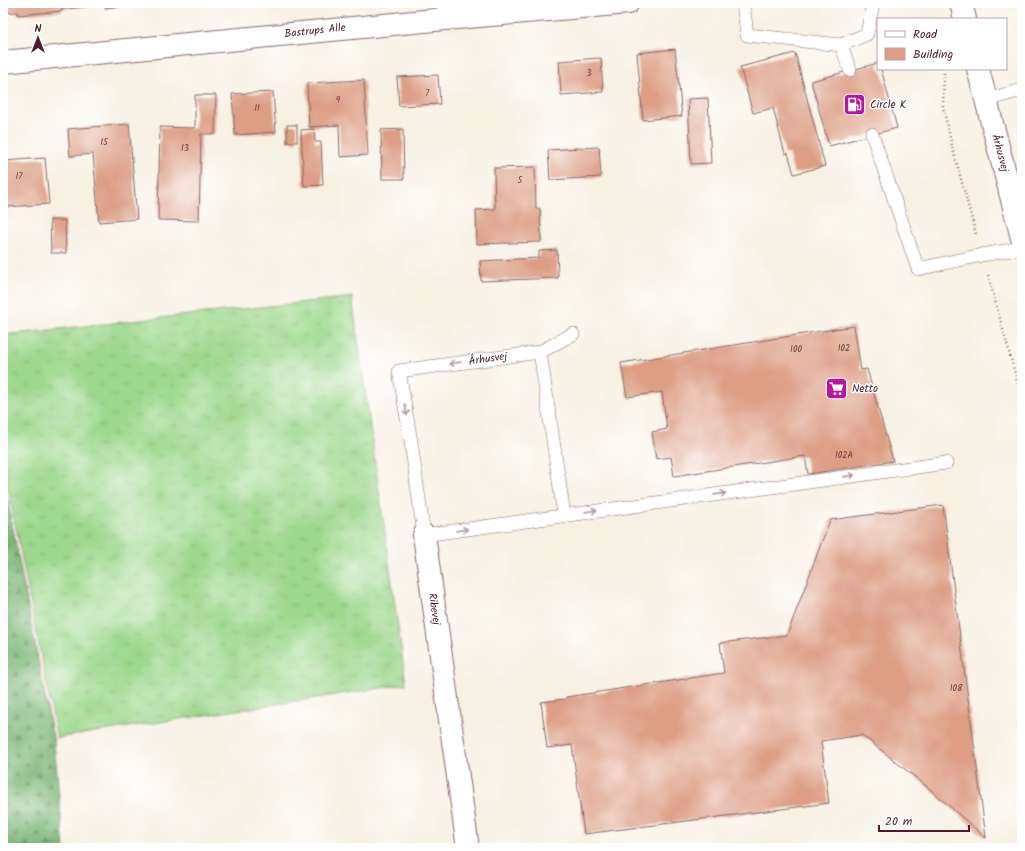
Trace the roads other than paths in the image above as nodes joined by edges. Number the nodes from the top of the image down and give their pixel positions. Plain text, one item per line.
1 (628, 3) edge
2 (744, 3) edge
3 (874, 3) edge
4 (961, 3) edge
5 (444, 11) edge
6 (965, 18) edge
7 (841, 45) junction
8 (3, 62) edge
9 (850, 70) dead end
10 (978, 70) edge
11 (1022, 90) edge
12 (986, 100) junction
13 (872, 134) dead end
14 (1022, 238) edge
15 (1022, 248) edge
16 (573, 334) dead end
17 (540, 352) junction
18 (399, 371) joint
19 (946, 463) dead end
20 (564, 515) junction
21 (424, 535) junction
22 (468, 848) edge

1 - 5 street, Bastrups Alle
2 - 7 lane
3 - 7 lane
4 - 6 street
5 - 8 street, Bastrups Alle
7 - 9 lane
10 - 12 street, Århusvej
11 - 12 lane
12 - 14 street, Århusvej
13 - 15 lane
16 - 17 lane, Århusvej
17 -> 18 lane, Århusvej
17 - 20 lane
18 -> 21 lane, Ribevej
20 -> 19 lane
21 -> 20 lane
21 - 22 street, Ribevej

